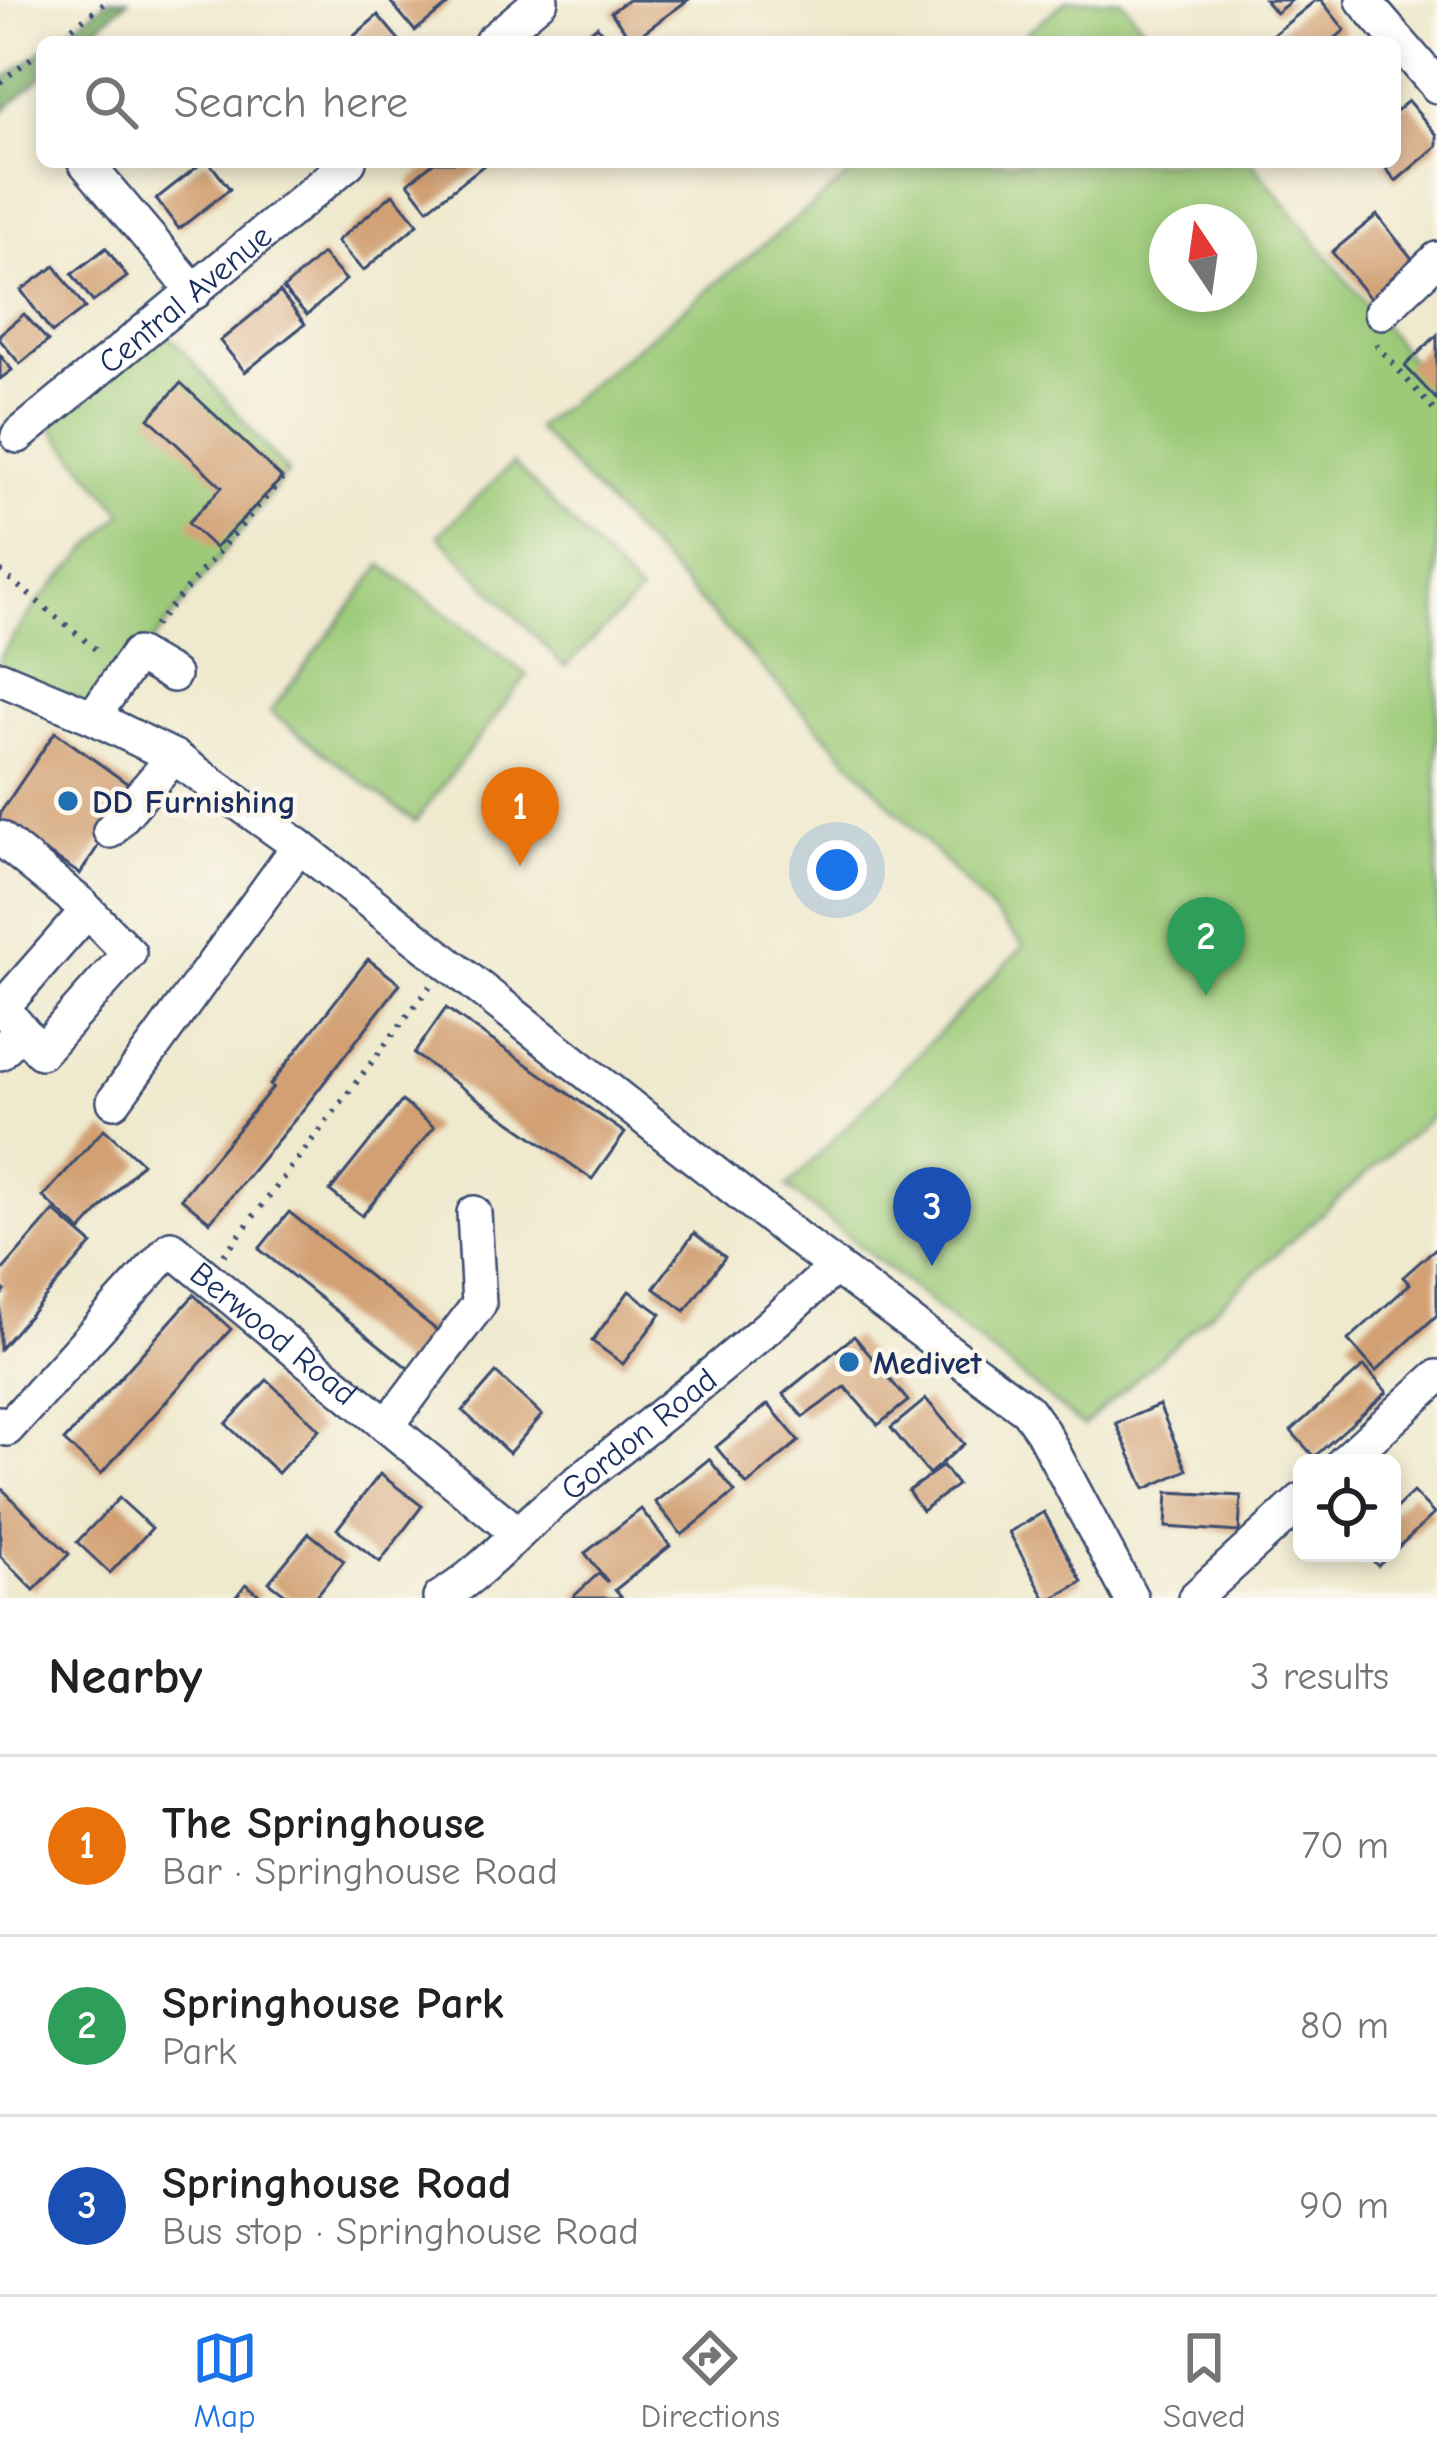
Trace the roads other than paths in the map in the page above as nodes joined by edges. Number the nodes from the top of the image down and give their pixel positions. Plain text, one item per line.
1 (541, 0) edge
2 (1363, 0) edge
3 (498, 36) edge
4 (1394, 36) edge
5 (1401, 44) edge
6 (1437, 86) edge
7 (90, 168) edge
8 (342, 168) edge
9 (1437, 259) edge
10 (195, 292) junction
11 (1381, 312) road end
12 (19, 436) dead end
13 (173, 675) dead end
14 (0, 678) edge
15 (93, 717) junction
16 (174, 757) junction
17 (110, 831) dead end
18 (0, 838) edge
19 (299, 846) junction
20 (87, 911) junction
21 (11, 1041) edge
22 (114, 1102) dead end
23 (474, 1213) dead end
24 (835, 1267) junction
25 (1437, 1377) edge
26 (0, 1423) edge
27 (387, 1426) junction
28 (1352, 1454) edge
29 (1293, 1508) edge
30 (516, 1532) junction
31 (440, 1598) edge
32 (1131, 1598) edge
33 (1195, 1598) edge

1 - 3 street
2 - 4 street
5 - 6 street
7 - 10 street
8 - 10 street, Central Avenue
9 - 11 street
10 - 12 street, Central Avenue
13 - 15 street
14 - 15 street
15 - 16 street
16 - 17 street
16 - 19 street
18 - 20 street
19 - 22 street
19 - 24 street
20 - 21 street
20 - 21 street
23 - 27 street
24 - 30 street, Gordon Road
24 - 32 street
25 - 28 street
26 - 27 street, Berwood Road
27 - 30 street, Berwood Road
29 - 33 street
30 - 31 street, Gordon Road

